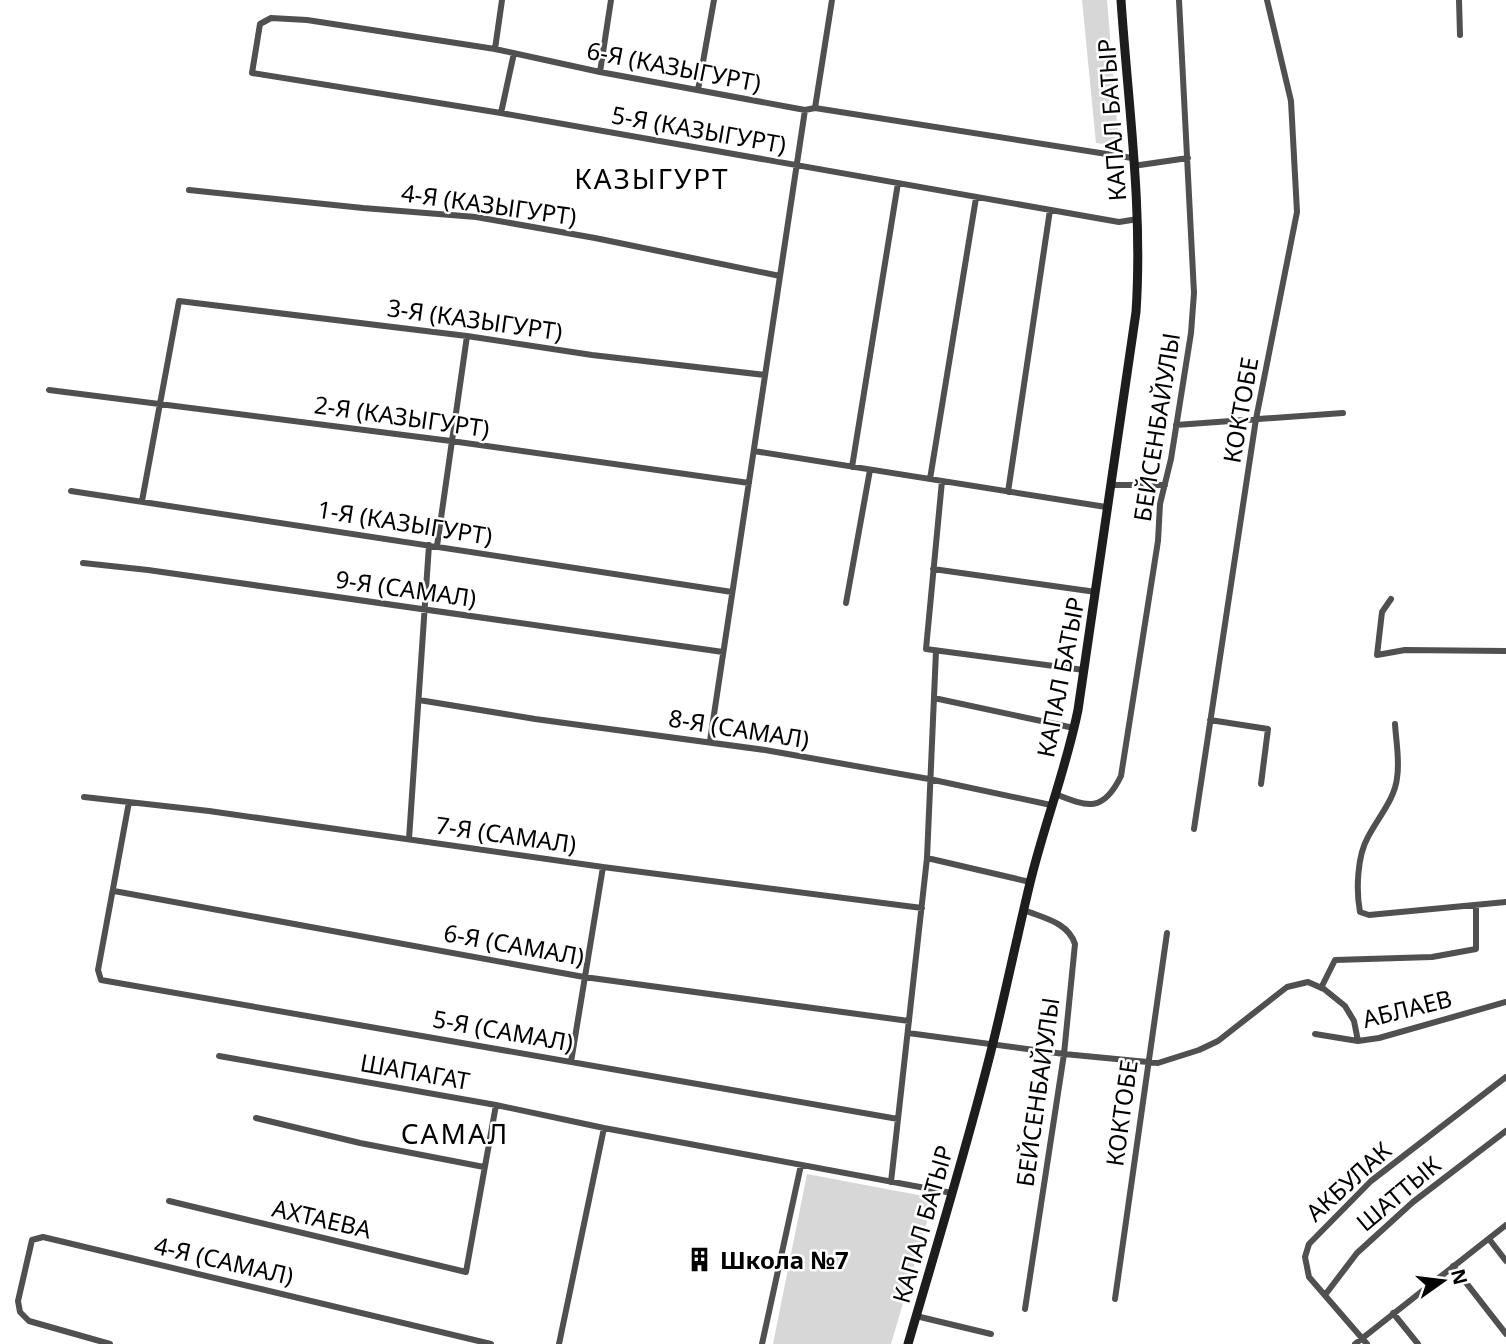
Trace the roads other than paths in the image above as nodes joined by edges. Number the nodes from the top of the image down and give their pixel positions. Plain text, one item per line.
1 (502, 0) edge
2 (611, 0) edge
3 (714, 0) edge
4 (832, 0) edge
5 (1121, 0) edge
6 (1180, 0) edge
7 (1268, 0) edge
8 (1459, 0) edge
9 (1460, 35) dead end
10 (495, 49) junction
11 (514, 53) junction
12 (600, 72) junction
13 (252, 73) joint
14 (698, 90) junction
15 (815, 108) junction
16 (806, 110) junction
17 (501, 113) junction
18 (1188, 158) junction
19 (1133, 162) junction
20 (797, 166) junction
21 (898, 183) junction
22 (189, 190) dead end
23 (976, 198) junction
24 (1050, 210) junction
25 (1138, 219) junction
26 (780, 276) junction
27 (467, 336) junction
28 (765, 375) junction
29 (49, 390) dead end
30 (158, 403) junction
31 (1343, 413) dead end
32 (1256, 419) junction
33 (1176, 425) junction
34 (451, 441) junction
35 (754, 451) junction
36 (852, 467) junction
37 (870, 470) junction
38 (930, 479) junction
39 (942, 481) junction
40 (749, 483) junction
41 (1110, 485) junction
42 (1165, 485) junction
43 (71, 491) dead end
44 (1008, 492) junction
45 (142, 500) junction
46 (1106, 507) junction
47 (429, 545) junction
48 (437, 546) junction
49 (83, 563) dead end
50 (933, 569) junction
51 (732, 592) junction
52 (1096, 592) junction
53 (1391, 599) dead end
54 (846, 603) dead end
55 (424, 611) junction
56 (936, 651) junction
57 (1506, 651) edge
58 (723, 652) junction
59 (1084, 670) junction
60 (934, 698) junction
61 (419, 700) junction
62 (1210, 720) junction
63 (1395, 724) dead end
64 (1074, 728) junction
65 (710, 741) junction
66 (929, 779) junction
67 (1261, 783) dead end
68 (1055, 794) junction
69 (84, 797) dead end
70 (129, 802) junction
71 (1051, 805) junction
72 (1194, 829) dead end
73 (409, 839) junction
74 (927, 858) junction
75 (603, 867) junction
76 (1030, 882) junction
77 (114, 891) junction
78 (1506, 902) edge
79 (1476, 905) junction
80 (922, 908) junction
81 (1024, 910) junction
82 (1167, 933) dead end
83 (584, 977) junction
84 (1321, 988) junction
85 (1506, 1002) edge
86 (909, 1021) junction
87 (908, 1033) junction
88 (1315, 1034) dead end
89 (1357, 1041) junction
90 (993, 1044) junction
91 (1064, 1054) junction
92 (219, 1056) dead end
93 (571, 1062) junction
94 (1147, 1064) junction
95 (1506, 1077) edge
96 (496, 1105) junction
97 (256, 1118) dead end
98 (898, 1119) junction
99 (604, 1128) junction
100 (1506, 1131) edge
101 (801, 1165) junction
102 (484, 1167) junction
103 (891, 1182) junction
104 (952, 1193) junction
105 (169, 1201) dead end
106 (1506, 1225) edge
107 (1489, 1239) junction
108 (1506, 1261) edge
109 (1452, 1266) junction
110 (1325, 1295) junction
111 (1115, 1299) dead end
112 (1025, 1309) dead end
113 (1393, 1313) junction
114 (916, 1317) junction
115 (991, 1334) dead end
116 (1506, 1334) edge
117 (1365, 1341) edge
118 (110, 1344) edge
119 (491, 1344) edge
120 (559, 1344) edge
121 (762, 1344) edge
122 (908, 1344) edge
123 (1355, 1344) edge
124 (1418, 1344) edge

1 - 10 street
2 - 12 street
3 - 14 street
4 - 15 street
5 - 19 main road, КАПАЛ БАТЫР
6 - 18 street, БЕЙСЕНБАЙУЛЫ
7 - 32 street, КОКТОБЕ
8 - 9 street
10 - 11 street, 6-Я (КАЗЫГУРТ)
10 - 13 street, 6-Я (КАЗЫГУРТ)
11 - 12 street, 6-Я (КАЗЫГУРТ)
11 - 17 street
12 - 14 street, 6-Я (КАЗЫГУРТ)
13 - 17 street, 5-Я (КАЗЫГУРТ)
14 - 16 street, 6-Я (КАЗЫГУРТ)
15 - 16 street, 6-Я (КАЗЫГУРТ)
15 - 19 street, 6-Я (КАЗЫГУРТ)
16 - 20 street
17 - 20 street, 5-Я (КАЗЫГУРТ)
18 - 19 street, 6-Я (КАЗЫГУРТ)
18 - 33 street, БЕЙСЕНБАЙУЛЫ
19 - 25 main road, КАПАЛ БАТЫР
20 - 21 street, 5-Я (КАЗЫГУРТ)
20 - 26 street
21 - 23 street, 5-Я (КАЗЫГУРТ)
21 - 36 street
22 - 26 street, 4-Я (КАЗЫГУРТ)
23 - 24 street, 5-Я (КАЗЫГУРТ)
23 - 38 street
24 - 25 street, 5-Я (КАЗЫГУРТ)
24 - 44 street
25 - 41 main road, КАПАЛ БАТЫР
26 - 28 street
27 - 28 street, 3-Я (КАЗЫГУРТ)
27 - 30 street, 3-Я (КАЗЫГУРТ)
27 - 34 street
28 - 35 street
29 - 30 street, 2-Я (КАЗЫГУРТ)
30 - 34 street, 2-Я (КАЗЫГУРТ)
30 - 45 street
31 - 32 street
32 - 33 street
32 - 62 street, КОКТОБЕ
33 - 42 street, БЕЙСЕНБАЙУЛЫ
34 - 40 street, 2-Я (КАЗЫГУРТ)
34 - 48 street
35 - 36 street
35 - 40 street
36 - 37 street
37 - 38 street
37 - 54 street
38 - 39 street
39 - 44 street
39 - 50 street
40 - 51 street
41 - 42 street
41 - 46 main road, КАПАЛ БАТЫР
42 - 68 street, БЕЙСЕНБАЙУЛЫ
43 - 45 street, 1-Я (КАЗЫГУРТ)
44 - 46 street
45 - 47 street, 1-Я (КАЗЫГУРТ)
46 - 52 main road, КАПАЛ БАТЫР
47 - 48 street, 1-Я (КАЗЫГУРТ)
47 - 55 street
48 - 51 street, 1-Я (КАЗЫГУРТ)
49 - 55 street, 9-Я (САМАЛ)
50 - 52 street
50 - 56 street
51 - 58 street
52 - 59 main road, КАПАЛ БАТЫР
53 - 57 street
55 - 58 street, 9-Я (САМАЛ)
55 - 61 street
56 - 59 street
56 - 60 street
58 - 65 street
59 - 64 main road, КАПАЛ БАТЫР
60 - 64 street
60 - 66 street
61 - 65 street, 8-Я (САМАЛ)
61 - 73 street
62 - 67 street
62 - 72 street, КОКТОБЕ
63 - 79 street
64 - 68 main road, КАПАЛ БАТЫР
65 - 66 street, 8-Я (САМАЛ)
66 - 71 street, 8-Я (САМАЛ)
66 - 74 street
68 - 71 main road, КАПАЛ БАТЫР
69 - 70 street, 7-Я (САМАЛ)
70 - 73 street, 7-Я (САМАЛ)
70 - 77 street
71 - 76 main road, КАПАЛ БАТЫР
73 - 75 street, 7-Я (САМАЛ)
74 - 76 street
74 - 80 street
75 - 80 street, 7-Я (САМАЛ)
75 - 83 street
76 - 81 main road, КАПАЛ БАТЫР
77 - 83 street, 6-Я (САМАЛ)
77 - 93 street, 5-Я (САМАЛ)
78 - 79 street
79 - 84 street
80 - 86 street
81 - 90 main road, КАПАЛ БАТЫР
81 - 91 street, БЕЙСЕНБАЙУЛЫ
82 - 94 street, КОКТОБЕ
83 - 86 street, 6-Я (САМАЛ)
83 - 93 street
84 - 89 street
84 - 94 street
85 - 89 street, АБЛАЕВ
86 - 87 street
87 - 90 street
87 - 98 street
88 - 89 street, АБЛАЕВ
90 - 91 street
90 - 104 main road, КАПАЛ БАТЫР
91 - 94 street
91 - 112 street, БЕЙСЕНБАЙУЛЫ
92 - 96 street, ШАПАГАТ
93 - 98 street, 5-Я (САМАЛ)
94 - 111 street, КОКТОБЕ
95 - 110 street, АКБУЛАК
96 - 99 street, ШАПАГАТ
96 - 102 street
97 - 102 street
98 - 103 street
99 - 101 street, ШАПАГАТ
99 - 120 street
100 - 110 street, ШАТТЫК
101 - 103 street, ШАПАГАТ
101 - 121 street
102 - 105 street, АХТАЕВА
103 - 104 street, ШАПАГАТ
104 - 114 main road, КАПАЛ БАТЫР
106 - 107 street
107 - 108 street
107 - 109 street
109 - 113 street
109 - 116 street
110 - 117 street, АКБУЛАК
113 - 117 street
113 - 124 street
114 - 115 street
114 - 122 main road, КАПАЛ БАТЫР
117 - 123 street
118 - 119 street, 4-Я (САМАЛ)

